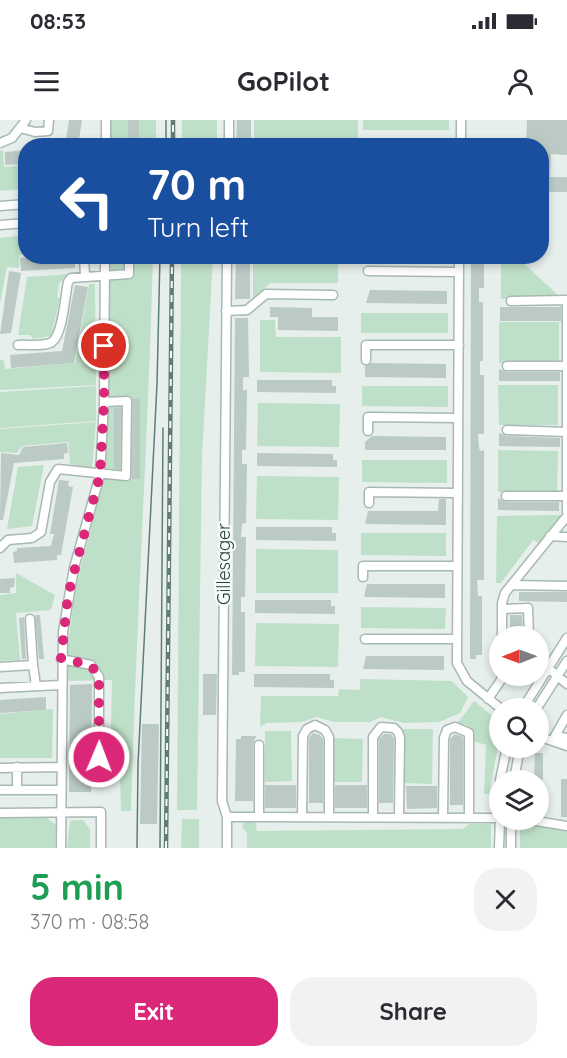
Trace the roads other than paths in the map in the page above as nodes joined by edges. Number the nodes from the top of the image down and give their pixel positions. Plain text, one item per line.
1 (26, 120) edge
2 (50, 120) edge
3 (106, 120) edge
4 (229, 120) edge
5 (461, 120) edge
6 (20, 128) junction
7 (106, 138) edge
8 (229, 138) edge
9 (461, 138) edge
10 (0, 143) edge
11 (18, 205) edge
12 (0, 206) edge
13 (18, 224) edge
14 (0, 225) edge
15 (84, 264) edge
16 (105, 264) edge
17 (129, 264) edge
18 (227, 264) edge
19 (459, 264) edge
20 (368, 271) dead end
21 (459, 272) junction
22 (85, 276) junction
23 (105, 276) junction
24 (333, 295) dead end
25 (567, 300) edge
26 (511, 301) dead end
27 (226, 311) junction
28 (567, 330) edge
29 (18, 345) dead end
30 (459, 345) junction
31 (366, 360) dead end
32 (507, 366) dead end
33 (567, 366) edge
34 (104, 402) junction
35 (458, 418) junction
36 (507, 430) dead end
37 (368, 431) dead end
38 (567, 432) edge
39 (100, 475) junction
40 (458, 493) junction
41 (506, 496) dead end
42 (567, 496) edge
43 (369, 503) dead end
44 (567, 514) edge
45 (550, 536) junction
46 (567, 537) edge
47 (0, 548) edge
48 (457, 566) junction
49 (363, 577) dead end
50 (512, 585) junction
51 (567, 586) edge
52 (502, 609) junction
53 (30, 620) dead end
54 (502, 626) edge
55 (529, 626) edge
56 (567, 638) edge
57 (365, 639) dead end
58 (457, 639) junction
59 (61, 659) junction
60 (567, 661) edge
61 (549, 664) edge
62 (33, 665) junction
63 (0, 667) edge
64 (549, 669) edge
65 (557, 676) junction
66 (567, 684) edge
67 (61, 685) junction
68 (36, 686) junction
69 (497, 686) edge
70 (0, 688) edge
71 (543, 698) edge
72 (488, 699) joint
73 (567, 715) edge
74 (567, 738) edge
75 (549, 740) edge
76 (259, 745) dead end
77 (567, 746) edge
78 (17, 767) junction
79 (62, 767) junction
80 (0, 768) edge
81 (99, 780) dead end
82 (61, 789) junction
83 (0, 790) edge
84 (17, 790) junction
85 (0, 813) edge
86 (61, 813) junction
87 (259, 816) junction
88 (227, 817) junction
89 (302, 817) junction
90 (329, 817) junction
91 (373, 817) junction
92 (399, 817) junction
93 (443, 817) junction
94 (469, 817) junction
95 (489, 817) edge
96 (549, 823) edge
97 (567, 826) edge
98 (500, 830) edge
99 (511, 830) edge
100 (61, 848) edge
101 (101, 848) edge
102 (226, 848) edge
103 (499, 848) edge
104 (511, 848) edge

1 - 6 street
2 - 6 street
3 - 7 street
4 - 8 street
5 - 9 street
6 - 10 street
11 - 12 street
13 - 14 street
15 - 22 street
16 - 23 street
17 - 23 street
18 - 27 street, Gillesager
19 - 21 street
20 - 21 street
21 - 30 street
22 - 23 street
22 - 29 street
23 - 34 street
24 - 27 street
25 - 26 street
25 - 28 street
27 - 88 street, Gillesager
28 - 33 street
30 - 31 street
30 - 35 street
32 - 33 street
33 - 38 street
34 - 39 street
34 - 39 street
35 - 37 street
35 - 40 street
36 - 38 street
38 - 42 street
39 - 47 street
39 - 59 street
40 - 43 street
40 - 48 street
41 - 42 street
42 - 44 street
44 - 45 street
45 - 46 street
45 - 50 street
48 - 49 street
48 - 58 street
50 - 51 street
50 - 52 street
52 - 54 street
52 - 55 street
53 - 62 street
56 - 61 street
57 - 58 street
58 - 72 street
59 - 67 street
59 - 81 street
60 - 65 street
62 - 63 street
62 - 68 street
64 - 65 street
65 - 66 street
65 - 71 street
67 - 68 street
67 - 79 street
68 - 70 street
69 - 72 street
73 - 74 street
75 - 77 street
76 - 87 street
78 - 79 street
78 - 80 street
78 - 84 street
79 - 82 street
82 - 84 street
82 - 86 street
83 - 84 street
85 - 86 street
86 - 100 street
86 - 101 street
87 - 88 street
87 - 89 street
88 - 102 street, Gillesager
89 - 90 street
89 - 90 street
90 - 91 street
91 - 92 street
91 - 92 street
92 - 93 street
93 - 94 street
93 - 94 street
94 - 95 street
96 - 97 street
98 - 103 street
99 - 104 street

